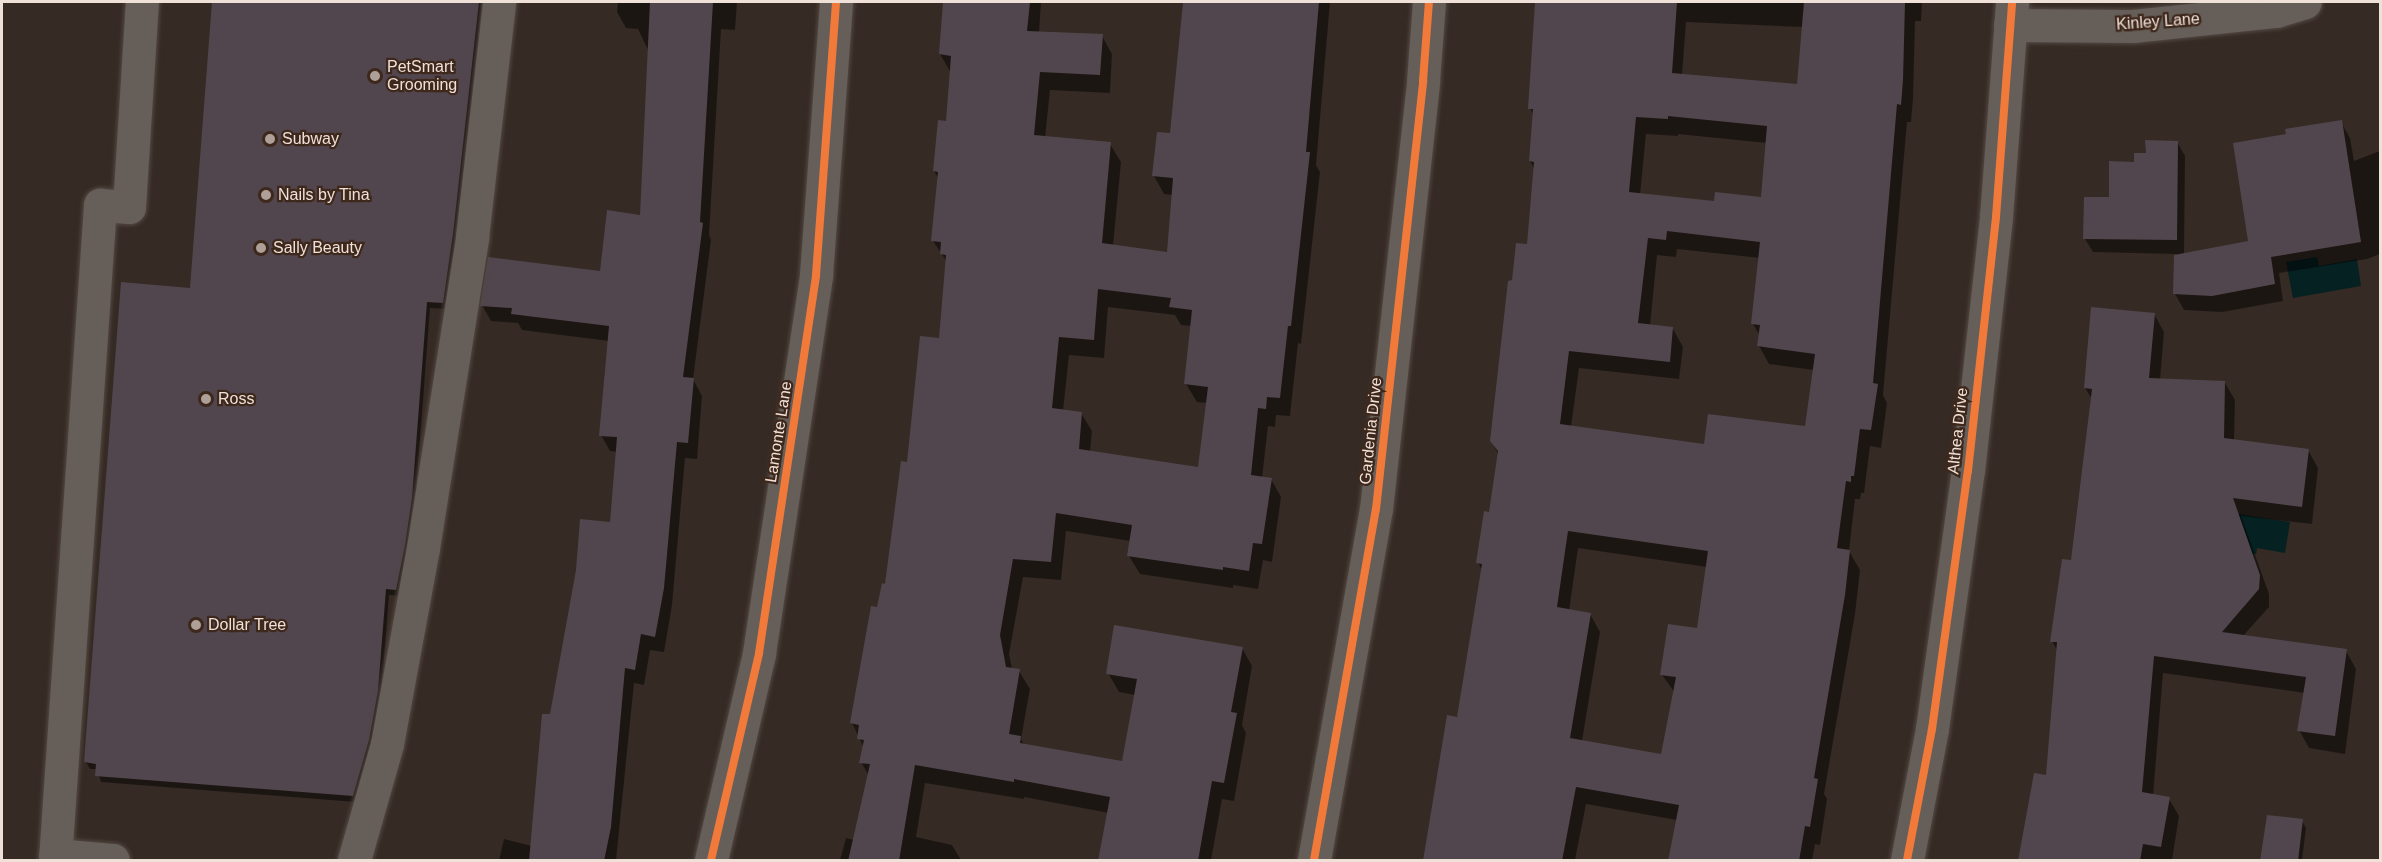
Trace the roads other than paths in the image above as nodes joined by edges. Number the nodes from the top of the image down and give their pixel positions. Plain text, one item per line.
1 (142, 2) edge
2 (499, 2) edge
3 (836, 2) edge
4 (1429, 2) edge
5 (2305, 2) edge
6 (2011, 13) edge
7 (55, 858) edge
8 (114, 861) edge
9 (354, 861) edge
10 (711, 861) edge
11 (1314, 861) edge
12 (1907, 861) edge

1 - 7 street
2 - 9 street
3 - 10 street, Lamonte Lane
4 - 11 street, Gardenia Drive
5 - 6 street, Kinley Lane
6 - 12 street, Althea Drive
7 - 8 street

